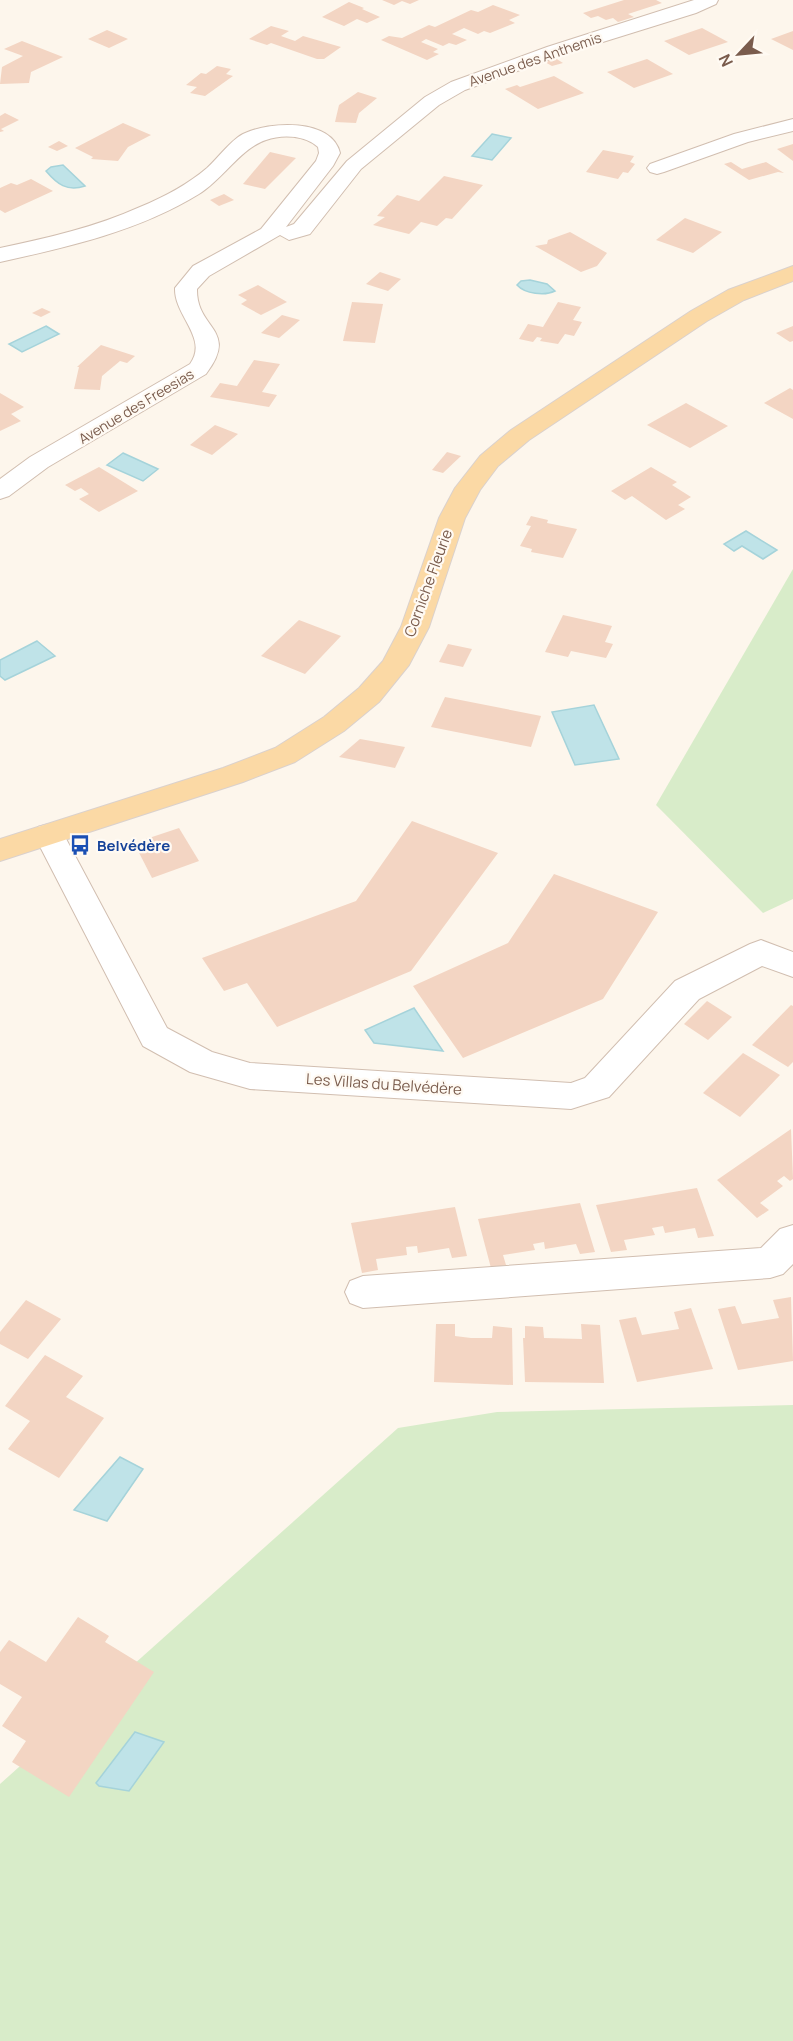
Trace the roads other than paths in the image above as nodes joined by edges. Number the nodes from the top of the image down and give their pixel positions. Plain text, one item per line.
1 (709, 0) edge
2 (793, 125) edge
3 (657, 168) dead end
4 (269, 234) junction
5 (0, 255) edge
6 (793, 273) edge
7 (0, 491) edge
8 (49, 835) junction
9 (0, 850) edge
10 (793, 965) edge
11 (793, 1240) edge
12 (363, 1292) dead end

1 - 4 street, Avenue des Anthemis
2 - 3 street
4 - 5 street, Avenue des Freesias
4 - 7 street, Avenue des Freesias
6 - 8 main road, Corniche Fleurie
8 - 9 main road, Corniche Fleurie
8 - 10 street, Les Villas du Belvédère
11 - 12 street

